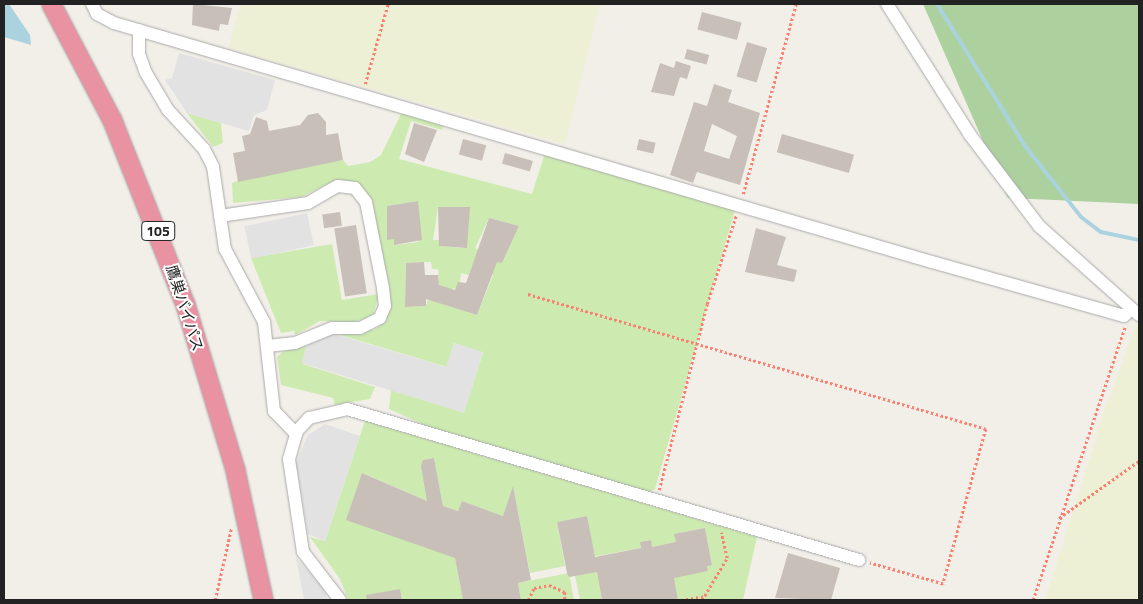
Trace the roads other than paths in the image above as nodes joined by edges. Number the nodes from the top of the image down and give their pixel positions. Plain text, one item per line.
1 (51, 4) edge
2 (92, 4) edge
3 (887, 4) edge
4 (139, 30) junction
5 (220, 216) junction
6 (1135, 312) edge
7 (267, 346) junction
8 (296, 434) junction
9 (859, 560) road end
10 (263, 600) edge
11 (340, 600) edge

1 - 10 highway, 鷹巣バイパス / 105
2 - 4 street
3 - 6 street
4 - 5 street
4 - 6 street
5 - 7 street
5 - 7 street
7 - 8 street
8 - 9 street
8 - 11 street

